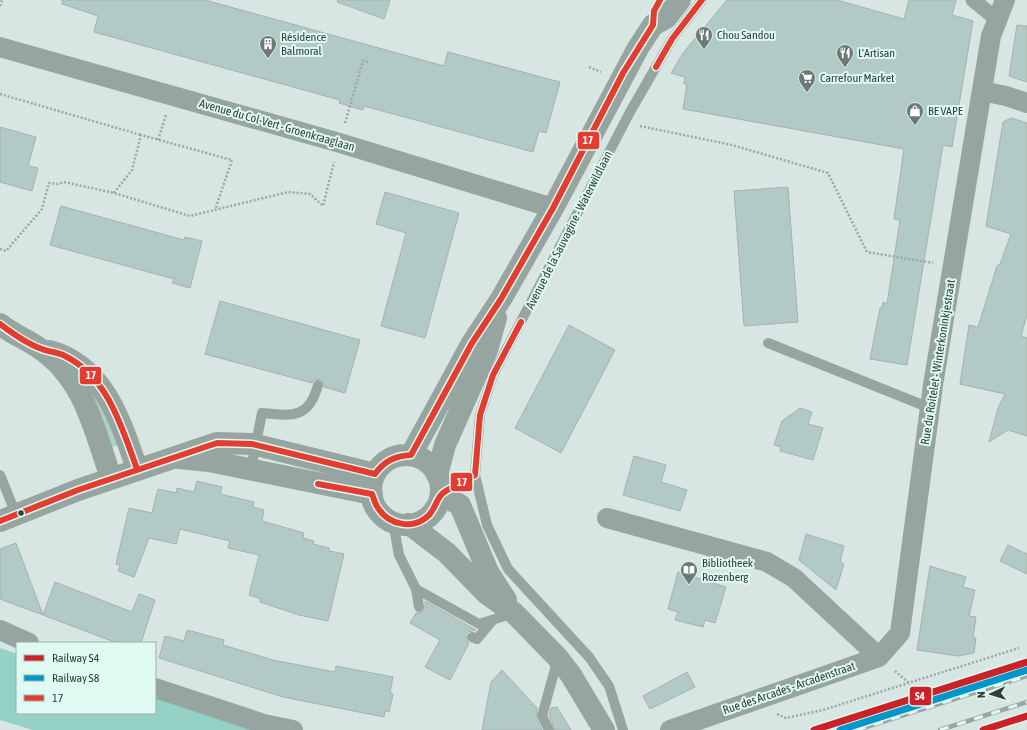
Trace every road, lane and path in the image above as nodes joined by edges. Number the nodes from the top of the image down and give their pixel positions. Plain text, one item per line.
1 (2, 0) edge
2 (660, 0) edge
3 (680, 0) edge
4 (702, 0) edge
5 (973, 0) edge
6 (1005, 0) edge
7 (0, 6) edge
8 (994, 17) dead end
9 (653, 25) junction
10 (0, 47) edge
11 (370, 62) dead end
12 (589, 67) dead end
13 (601, 72) dead end
14 (982, 91) junction
15 (0, 94) edge
16 (1027, 103) edge
17 (167, 112) dead end
18 (345, 124) dead end
19 (637, 125) dead end
20 (141, 135) junction
21 (158, 140) junction
22 (335, 162) dead end
23 (114, 193) junction
24 (553, 208) junction
25 (215, 210) junction
26 (0, 249) edge
27 (953, 266) junction
28 (502, 299) junction
29 (0, 324) edge
30 (768, 343) dead end
31 (40, 348) junction
32 (318, 385) dead end
33 (930, 408) junction
34 (255, 445) junction
35 (411, 455) junction
36 (174, 458) junction
37 (251, 469) junction
38 (137, 470) junction
39 (0, 474) edge
40 (475, 475) junction
41 (111, 478) junction
42 (373, 484) junction
43 (439, 485) junction
44 (8, 517) edge
45 (607, 518) dead end
46 (401, 523) junction
47 (416, 589) junction
48 (419, 607) dead end
49 (514, 613) junction
50 (492, 621) junction
51 (0, 630) edge
52 (900, 634) joint
53 (472, 637) dead end
54 (27, 642) edge
55 (1019, 648) dead end
56 (879, 657) junction
57 (558, 658) junction
58 (156, 688) edge
59 (865, 696) junction
60 (866, 700) dead end
61 (786, 718) dead end
62 (293, 730) edge
63 (549, 730) edge
64 (604, 730) edge
65 (623, 730) edge
66 (670, 730) edge

1 - 7 path
2 - 9 street, Avenue de la Sauvagine - Waterwildlaan
3 - 9 street, Avenue de la Sauvagine - Waterwildlaan
4 - 40 lane, Avenue de la Sauvagine - Waterwildlaan
5 - 8 street
6 - 14 street, Rue du Roitelet - Winterkoninkjestraat
9 - 24 street, Avenue de la Sauvagine - Waterwildlaan
10 - 24 street, Avenue du Col-Vert - Groenkraaglaan
11 - 18 path
12 - 13 path
14 - 16 street
14 - 27 street, Rue du Roitelet - Winterkoninkjestraat
15 - 20 path
17 - 21 path
19 - 27 path
20 - 21 path
20 - 23 path
21 - 25 path
22 - 25 path
23 - 25 path
23 - 26 path
24 - 28 street, Avenue de la Sauvagine - Waterwildlaan
27 - 33 street, Rue du Roitelet - Winterkoninkjestraat
28 - 35 street, Avenue de la Sauvagine - Waterwildlaan
28 - 43 street, Avenue de la Sauvagine - Waterwildlaan
29 - 31 street
30 - 33 lane
31 - 38 street
31 - 41 street
32 - 34 lane
33 - 52 street, Rue du Roitelet - Winterkoninkjestraat
34 - 36 street
34 - 37 lane
34 - 42 street
35 - 42 street
35 - 43 street
36 - 37 street
36 - 38 street
37 - 42 street
38 - 41 street
39 - 44 lane
40 - 43 lane
40 - 65 lane, Avenue de la Sauvagine - Waterwildlaan
41 - 44 street
42 - 46 street
43 - 46 street
43 - 49 street
45 - 56 street
46 - 47 lane
46 - 49 street
47 - 48 lane
47 - 50 lane
49 - 50 lane
49 - 57 street
50 - 53 lane
51 - 54 street
52 - 56 street, Rue des Arcades - Arcadenstraat
55 - 59 path
56 - 66 street, Rue des Arcades - Arcadenstraat
57 - 63 lane
57 - 64 street
58 - 62 street
59 - 60 path
59 - 61 path

